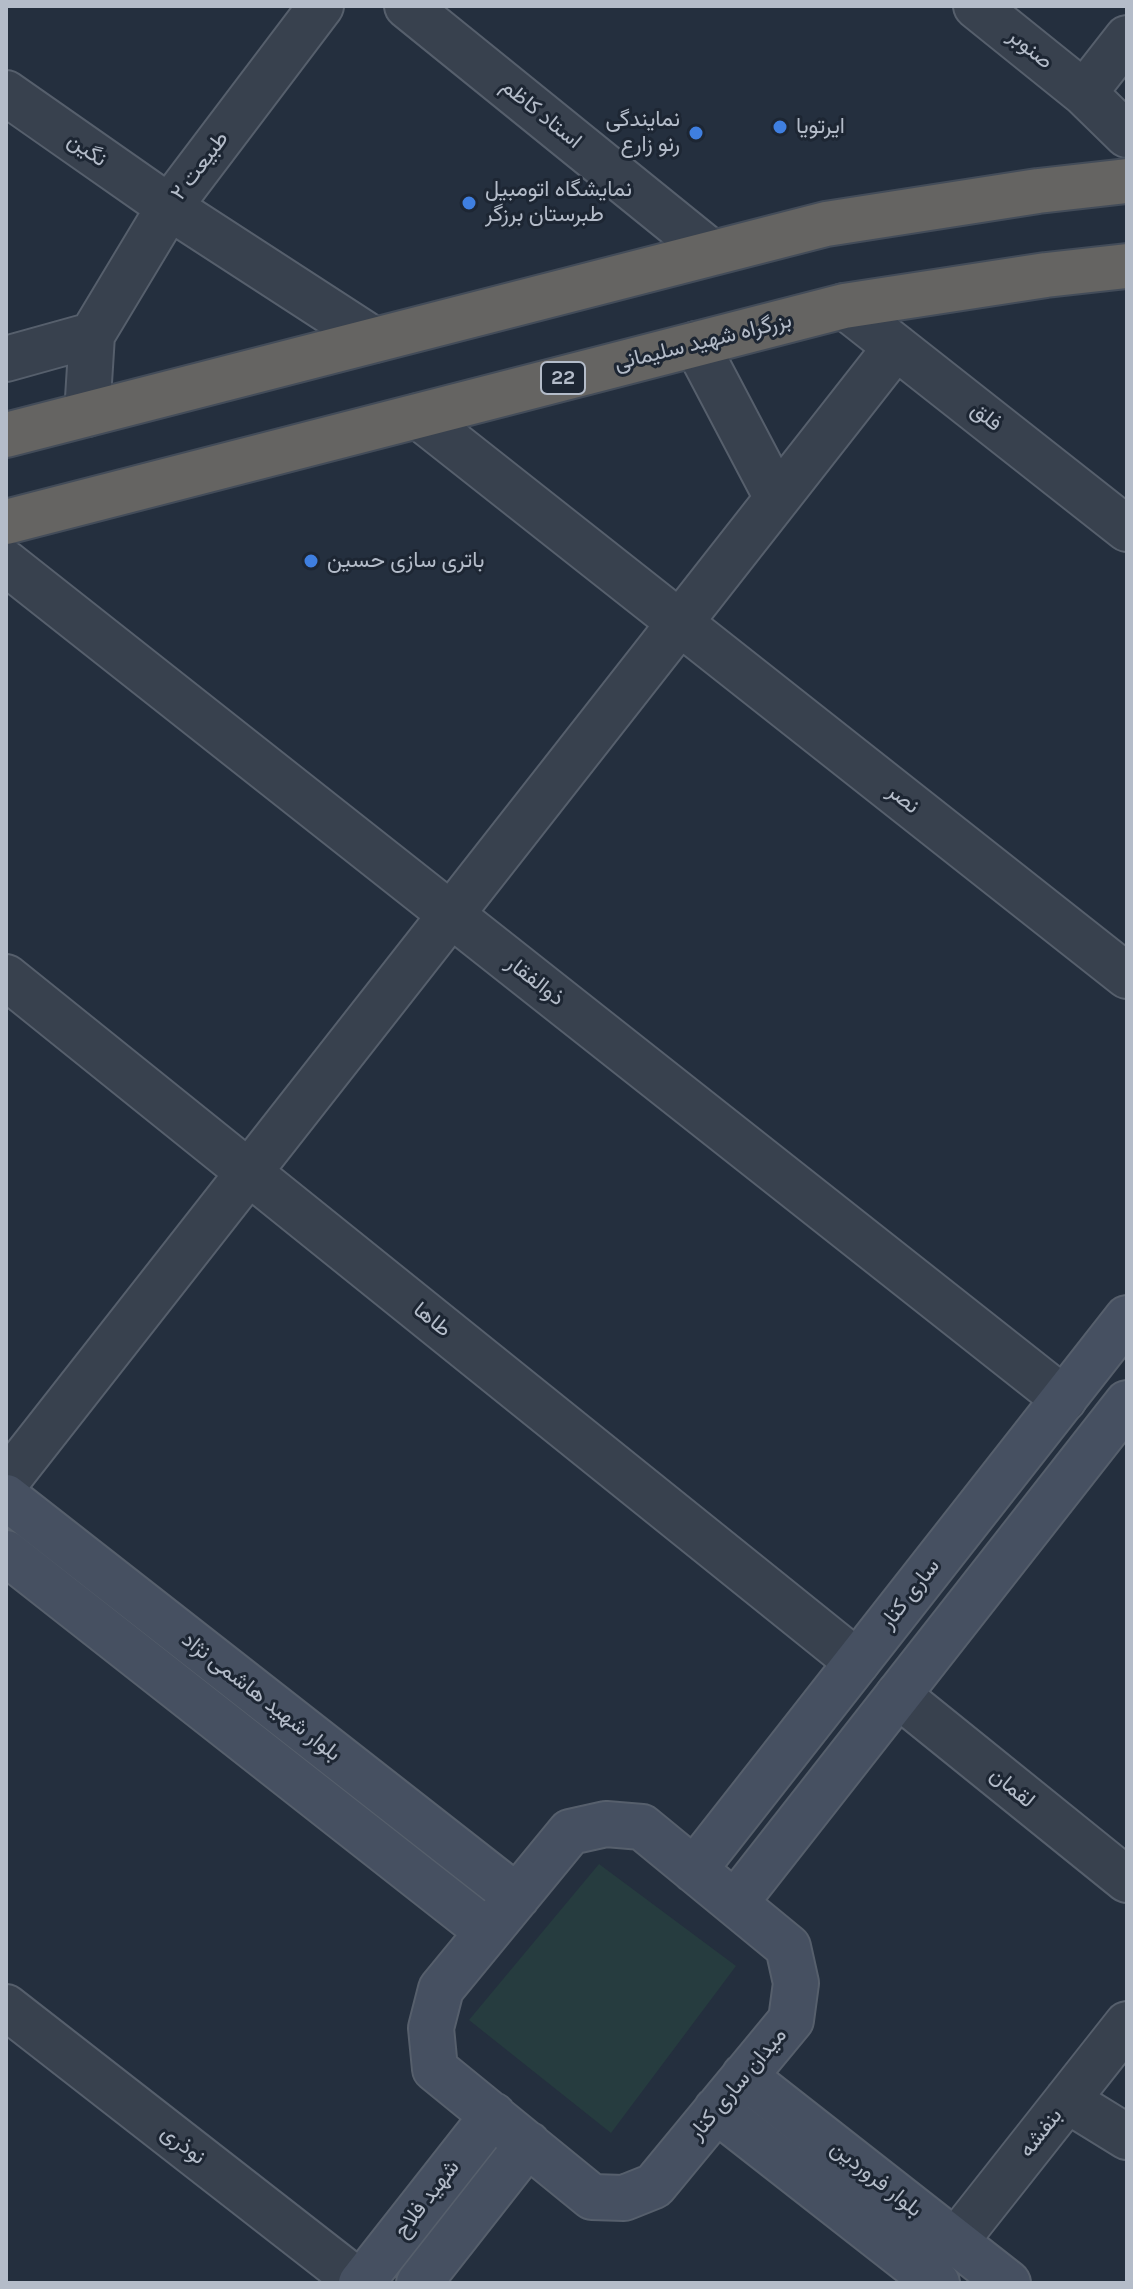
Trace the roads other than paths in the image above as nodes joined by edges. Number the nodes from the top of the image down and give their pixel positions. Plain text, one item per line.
1 (321, 6) edge
2 (407, 6) edge
3 (976, 6) edge
4 (1127, 38) edge
5 (6, 93) edge
6 (1084, 93) junction
7 (1127, 135) edge
8 (1127, 181) edge
9 (169, 207) junction
10 (712, 253) junction
11 (1127, 266) edge
12 (844, 306) junction
13 (92, 335) junction
14 (374, 340) junction
15 (696, 344) junction
16 (896, 347) junction
17 (6, 359) edge
18 (87, 414) junction
19 (418, 416) junction
20 (6, 435) edge
21 (777, 498) junction
22 (6, 522) edge
23 (1127, 529) edge
24 (6, 563) edge
25 (679, 623) junction
26 (451, 914) junction
27 (1127, 976) edge
28 (6, 977) edge
29 (249, 1172) junction
30 (1127, 1318) edge
31 (1064, 1399) junction
32 (1120, 1428) edge
33 (6, 1482) edge
34 (6, 1497) edge
35 (6, 1553) edge
36 (857, 1662) junction
37 (898, 1695) junction
38 (694, 1870) junction
39 (1127, 1880) edge
40 (517, 1897) junction
41 (735, 1903) junction
42 (488, 1932) junction
43 (6, 2007) edge
44 (1127, 2024) edge
45 (744, 2076) junction
46 (1067, 2100) junction
47 (716, 2110) junction
48 (493, 2115) junction
49 (1127, 2137) edge
50 (528, 2144) junction
51 (955, 2242) junction
52 (932, 2280) edge
53 (360, 2283) edge
54 (419, 2283) edge
55 (1008, 2283) edge

1 - 9 street, طبیعت ۲
2 - 10 street, استاد کاظم
3 - 6 street, صنوبر
4 - 6 street
5 - 9 street, نگین
6 - 7 street, صنوبر
8 - 10 highway
9 - 13 street, طبیعت ۲
9 - 14 street, نگین
10 - 14 highway
11 - 12 highway, بزرگراه شهید سلیمانی / 22
12 - 15 highway, بزرگراه شهید سلیمانی / 22
12 - 16 street, فلق
13 - 17 street
13 - 18 street
14 - 18 highway
15 - 19 highway, بزرگراه شهید سلیمانی / 22
15 - 21 street
16 - 21 street
16 - 23 street, فلق
18 - 20 highway
19 - 22 highway, بزرگراه شهید سلیمانی / 22
19 - 25 street, نصر
21 - 25 street
24 - 26 street, ذوالفقار
25 - 26 street
25 - 27 street, نصر
26 - 29 street
26 - 31 street, ذوالفقار
28 - 29 street, طاها
29 - 33 street
29 - 36 street, طاها
30 - 31 main road, ساری کنار
31 - 32 main road
31 - 36 main road, ساری کنار
32 - 37 main road
34 - 40 main road, بلوار شهید هاشمی نژاد
35 - 42 main road, بلوار شهید هاشمی نژاد
36 - 37 main road
36 - 38 main road, ساری کنار
37 - 39 street, لقمان
37 - 41 main road
38 - 40 main road, میدان ساری کنار
38 - 41 main road, میدان ساری کنار
40 - 42 main road, میدان ساری کنار
41 - 45 main road, میدان ساری کنار
42 - 48 main road, میدان ساری کنار
43 - 53 street, نوذری
44 - 46 street, بنفشه
45 - 47 main road, میدان ساری کنار
45 - 51 main road, بلوار فروردین
46 - 49 street
46 - 51 street, بنفشه
47 - 50 main road, میدان ساری کنار
47 - 52 main road, بلوار فروردین
48 - 50 main road, میدان ساری کنار
48 - 53 main road, شهید فلاح
50 - 54 main road, شهید فلاح
51 - 52 main road
51 - 55 main road, بلوار فروردین

